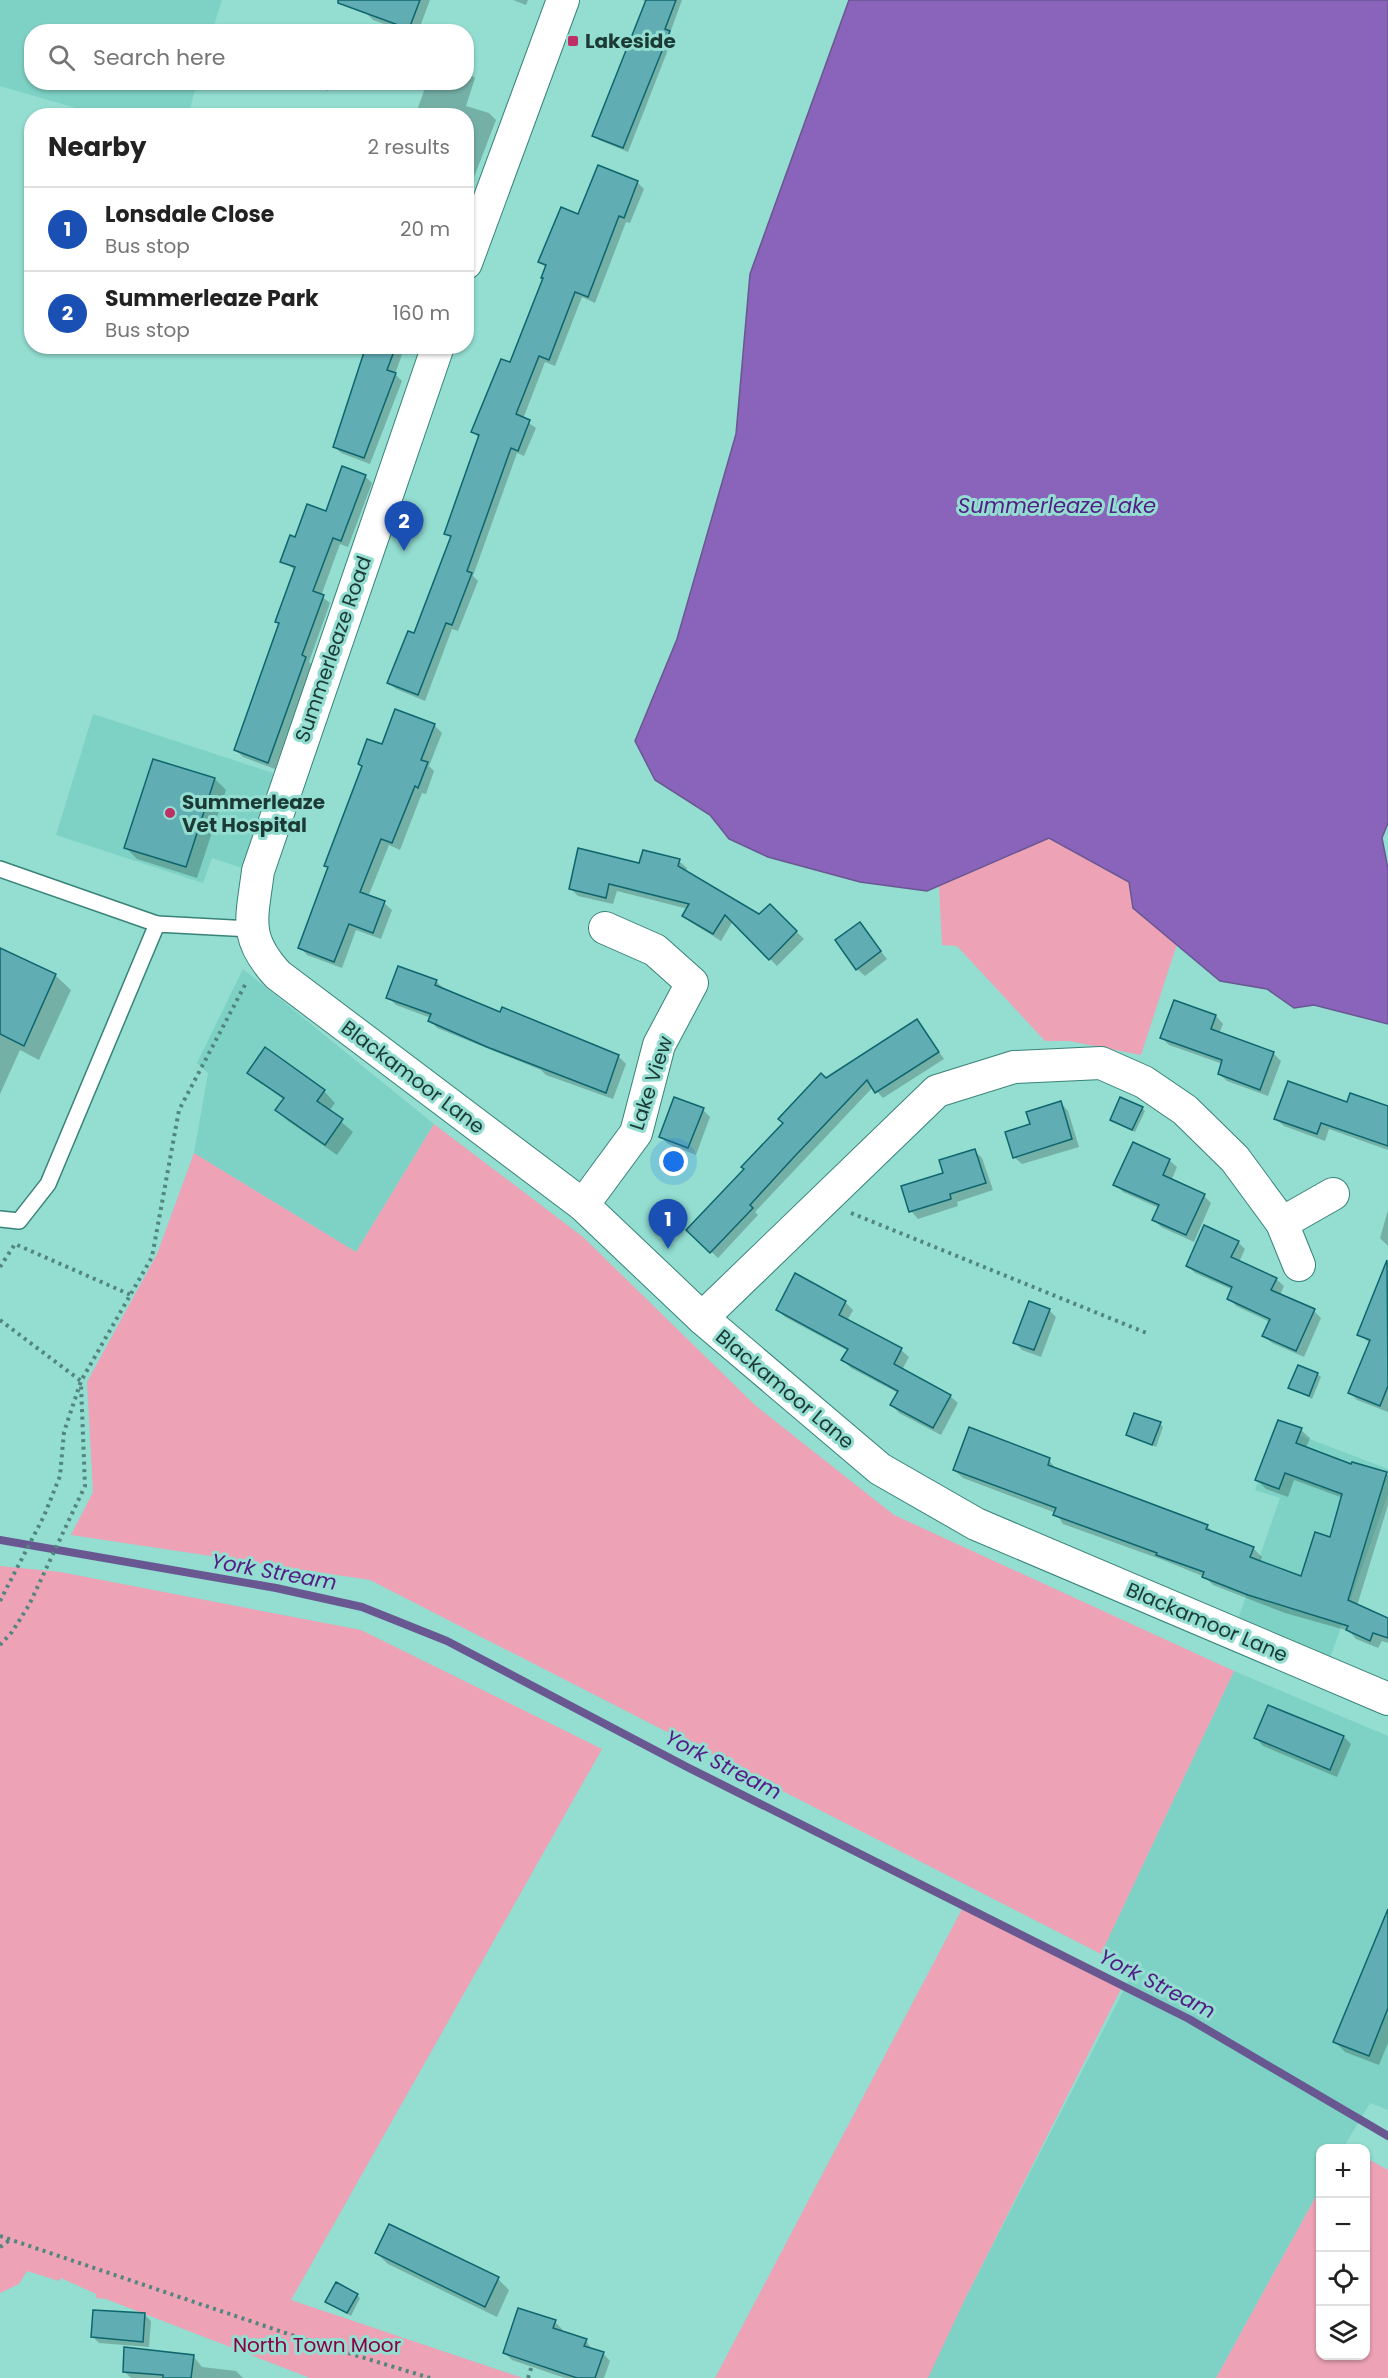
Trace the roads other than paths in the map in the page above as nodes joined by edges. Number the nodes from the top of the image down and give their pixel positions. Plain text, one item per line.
1 (563, 0) edge
2 (474, 241) edge
3 (435, 354) edge
4 (0, 869) edge
5 (157, 924) junction
6 (605, 928) dead end
7 (255, 942) junction
8 (1333, 1194) dead end
9 (583, 1205) junction
10 (0, 1219) edge
11 (1282, 1222) junction
12 (1299, 1265) dead end
13 (702, 1318) junction
14 (1388, 1699) edge

1 - 2 street
3 - 7 street, Summerleaze Road
4 - 5 lane
5 - 7 lane
5 - 10 lane
6 - 9 street, Lake View
7 - 9 street, Blackamoor Lane
8 - 11 street
9 - 13 street, Blackamoor Lane
11 - 12 street
11 - 13 street
13 - 14 street, Blackamoor Lane

